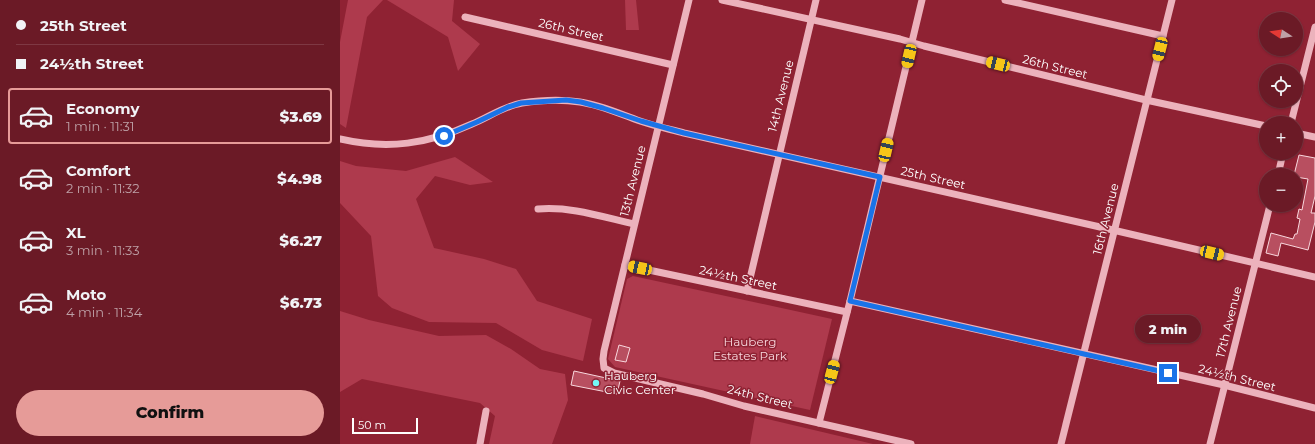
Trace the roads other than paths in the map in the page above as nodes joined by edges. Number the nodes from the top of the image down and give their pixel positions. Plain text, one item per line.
1 (689, 0) edge
2 (722, 0) edge
3 (816, 0) edge
4 (922, 0) edge
5 (1005, 0) edge
6 (1172, 0) edge
7 (465, 17) dead end
8 (811, 19) junction
9 (1315, 27) edge
10 (1163, 36) junction
11 (912, 42) junction
12 (673, 65) junction
13 (1146, 100) junction
14 (1292, 116) edge
15 (1259, 124) edge
16 (658, 126) junction
17 (1303, 134) edge
18 (1315, 137) edge
19 (340, 138) edge
20 (778, 155) junction
21 (880, 177) junction
22 (538, 209) dead end
23 (1268, 212) edge
24 (634, 224) junction
25 (1114, 230) junction
26 (1256, 263) junction
27 (625, 265) junction
28 (1315, 277) edge
29 (747, 291) junction
30 (850, 301) junction
31 (847, 312) junction
32 (1082, 354) junction
33 (604, 368) joint
34 (1224, 385) junction
35 (1315, 408) edge
36 (486, 411) dead end
37 (819, 423) junction
38 (480, 444) edge
39 (911, 444) edge
40 (1061, 444) edge
41 (1210, 444) edge

1 - 12 street, 13th Avenue
2 - 8 street, 26th Street
3 - 8 street, 14th Avenue
4 - 11 street
5 - 10 street
6 - 10 street, 16th Avenue
7 - 12 street, 26th Street
8 - 11 street, 26th Street
8 - 20 street, 14th Avenue
9 - 14 street
10 - 13 street, 16th Avenue
11 - 13 street, 26th Street
11 - 21 street
12 - 16 street, 13th Avenue
13 - 15 street, 26th Street
13 - 25 street, 16th Avenue
16 - 19 street, 25th Street
16 - 20 street, 25th Street
16 - 24 street, 13th Avenue
17 - 18 street
20 - 21 street, 25th Street
20 - 29 street, 14th Avenue
21 - 25 street, 25th Street
21 - 30 street
22 - 24 street
23 - 26 street, 17th Avenue
24 - 27 street, 13th Avenue
25 - 26 street, 25th Street
25 - 32 street, 16th Avenue
26 - 28 street, 25th Street
26 - 34 street, 17th Avenue
27 - 29 street, 24½th Street
27 - 33 street, 13th Avenue
29 - 31 street, 24½th Street
30 - 31 street
30 - 32 street, 24½th Street
31 - 37 street
32 - 34 street, 24½th Street
32 - 40 street, 16th Avenue
33 - 37 street, 24th Street
34 - 35 street, 24½th Street
34 - 41 street, 17th Avenue
36 - 38 street
37 - 39 street, 24th Street

